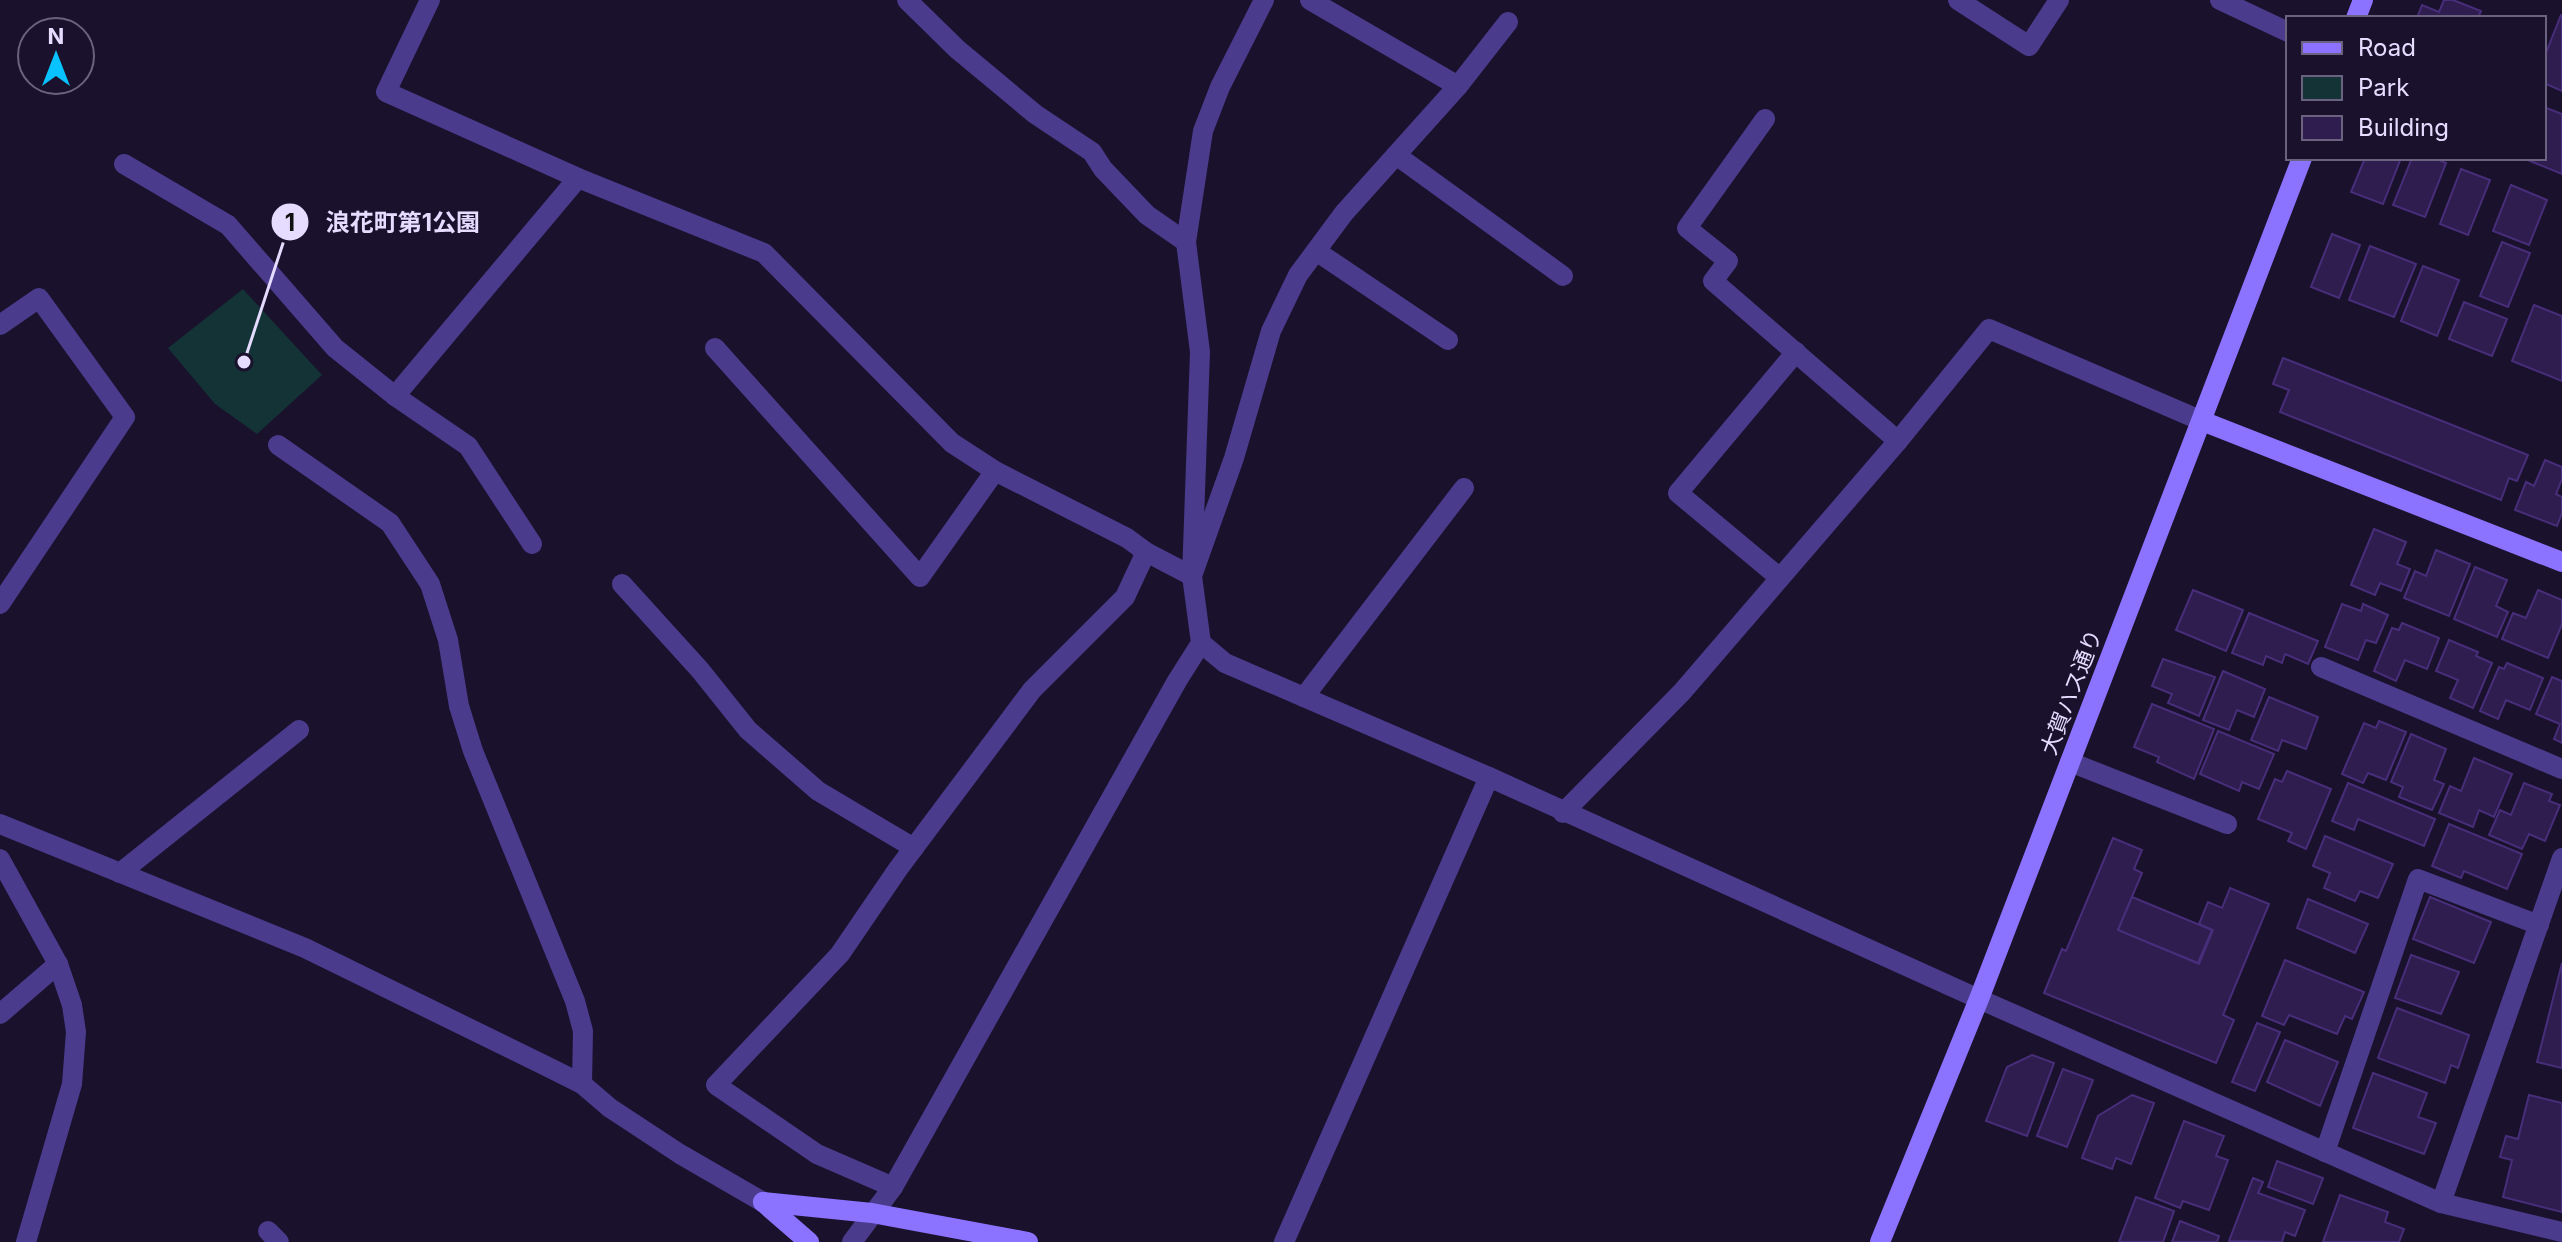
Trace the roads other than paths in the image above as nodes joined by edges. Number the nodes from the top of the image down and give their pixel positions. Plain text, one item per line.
1 (430, 0) edge
2 (907, 0) edge
3 (1264, 0) edge
4 (1310, 0) edge
5 (1958, 0) edge
6 (2059, 0) edge
7 (2220, 0) edge
8 (1508, 22) dead end
9 (2286, 31) edge
10 (1458, 86) junction
11 (1765, 119) dead end
12 (1396, 155) junction
13 (2301, 160) edge
14 (124, 164) dead end
15 (578, 178) junction
16 (1186, 242) junction
17 (1316, 251) junction
18 (1563, 276) dead end
19 (0, 325) edge
20 (1448, 340) dead end
21 (715, 348) dead end
22 (1796, 352) junction
23 (395, 396) junction
24 (2202, 421) junction
25 (1898, 441) junction
26 (278, 445) dead end
27 (995, 471) junction
28 (1464, 488) dead end
29 (532, 544) dead end
30 (1146, 552) junction
31 (2562, 562) edge
32 (1192, 576) junction
33 (1780, 578) junction
34 (622, 584) dead end
35 (0, 604) edge
36 (1201, 643) junction
37 (2321, 667) dead end
38 (1304, 697) junction
39 (299, 730) dead end
40 (2070, 762) junction
41 (2562, 769) edge
42 (1489, 777) junction
43 (1563, 813) junction
44 (0, 824) edge
45 (2227, 824) dead end
46 (914, 848) junction
47 (2562, 858) edge
48 (0, 859) edge
49 (120, 873) junction
50 (2539, 925) junction
51 (58, 964) junction
52 (1979, 999) junction
53 (0, 1014) edge
54 (582, 1084) junction
55 (2325, 1152) junction
56 (893, 1187) junction
57 (763, 1202) junction
58 (2441, 1203) junction
59 (872, 1213) junction
60 (2562, 1232) edge
61 (26, 1242) edge
62 (809, 1242) edge
63 (852, 1242) edge
64 (1028, 1242) edge
65 (1284, 1242) edge
66 (1880, 1242) edge

1 - 15 street
2 - 16 street
3 - 16 street
4 - 10 street
5 - 6 street
7 - 9 street
8 - 10 street
10 - 12 street
11 - 22 street
12 - 17 street
12 - 18 street
13 - 24 street, 大賀ハス通り
14 - 23 street
15 - 23 street
15 - 27 street
16 - 32 street
17 - 20 street
17 - 32 street
19 - 35 street
21 - 27 street
22 - 25 street
22 - 33 street
23 - 29 street
24 - 25 street
24 - 31 street
24 - 40 street, 大賀ハス通り
25 - 33 street
26 - 54 street
27 - 30 street
28 - 38 street
30 - 32 street
30 - 46 street
32 - 36 street
33 - 43 street
34 - 46 street
36 - 38 street
36 - 56 street
37 - 41 street
38 - 42 street
39 - 49 street
40 - 45 street
40 - 52 street, 大賀ハス通り
42 - 43 street
42 - 65 street
43 - 52 street
44 - 49 street
46 - 56 street
47 - 50 street
48 - 51 street
49 - 54 street
50 - 55 street
50 - 58 street
51 - 53 street
51 - 61 street
52 - 55 street
52 - 66 street, 大賀ハス通り
54 - 57 street
55 - 58 street
56 - 59 street
57 - 59 street
57 - 62 street
58 - 60 street
59 - 63 street
59 - 64 street

